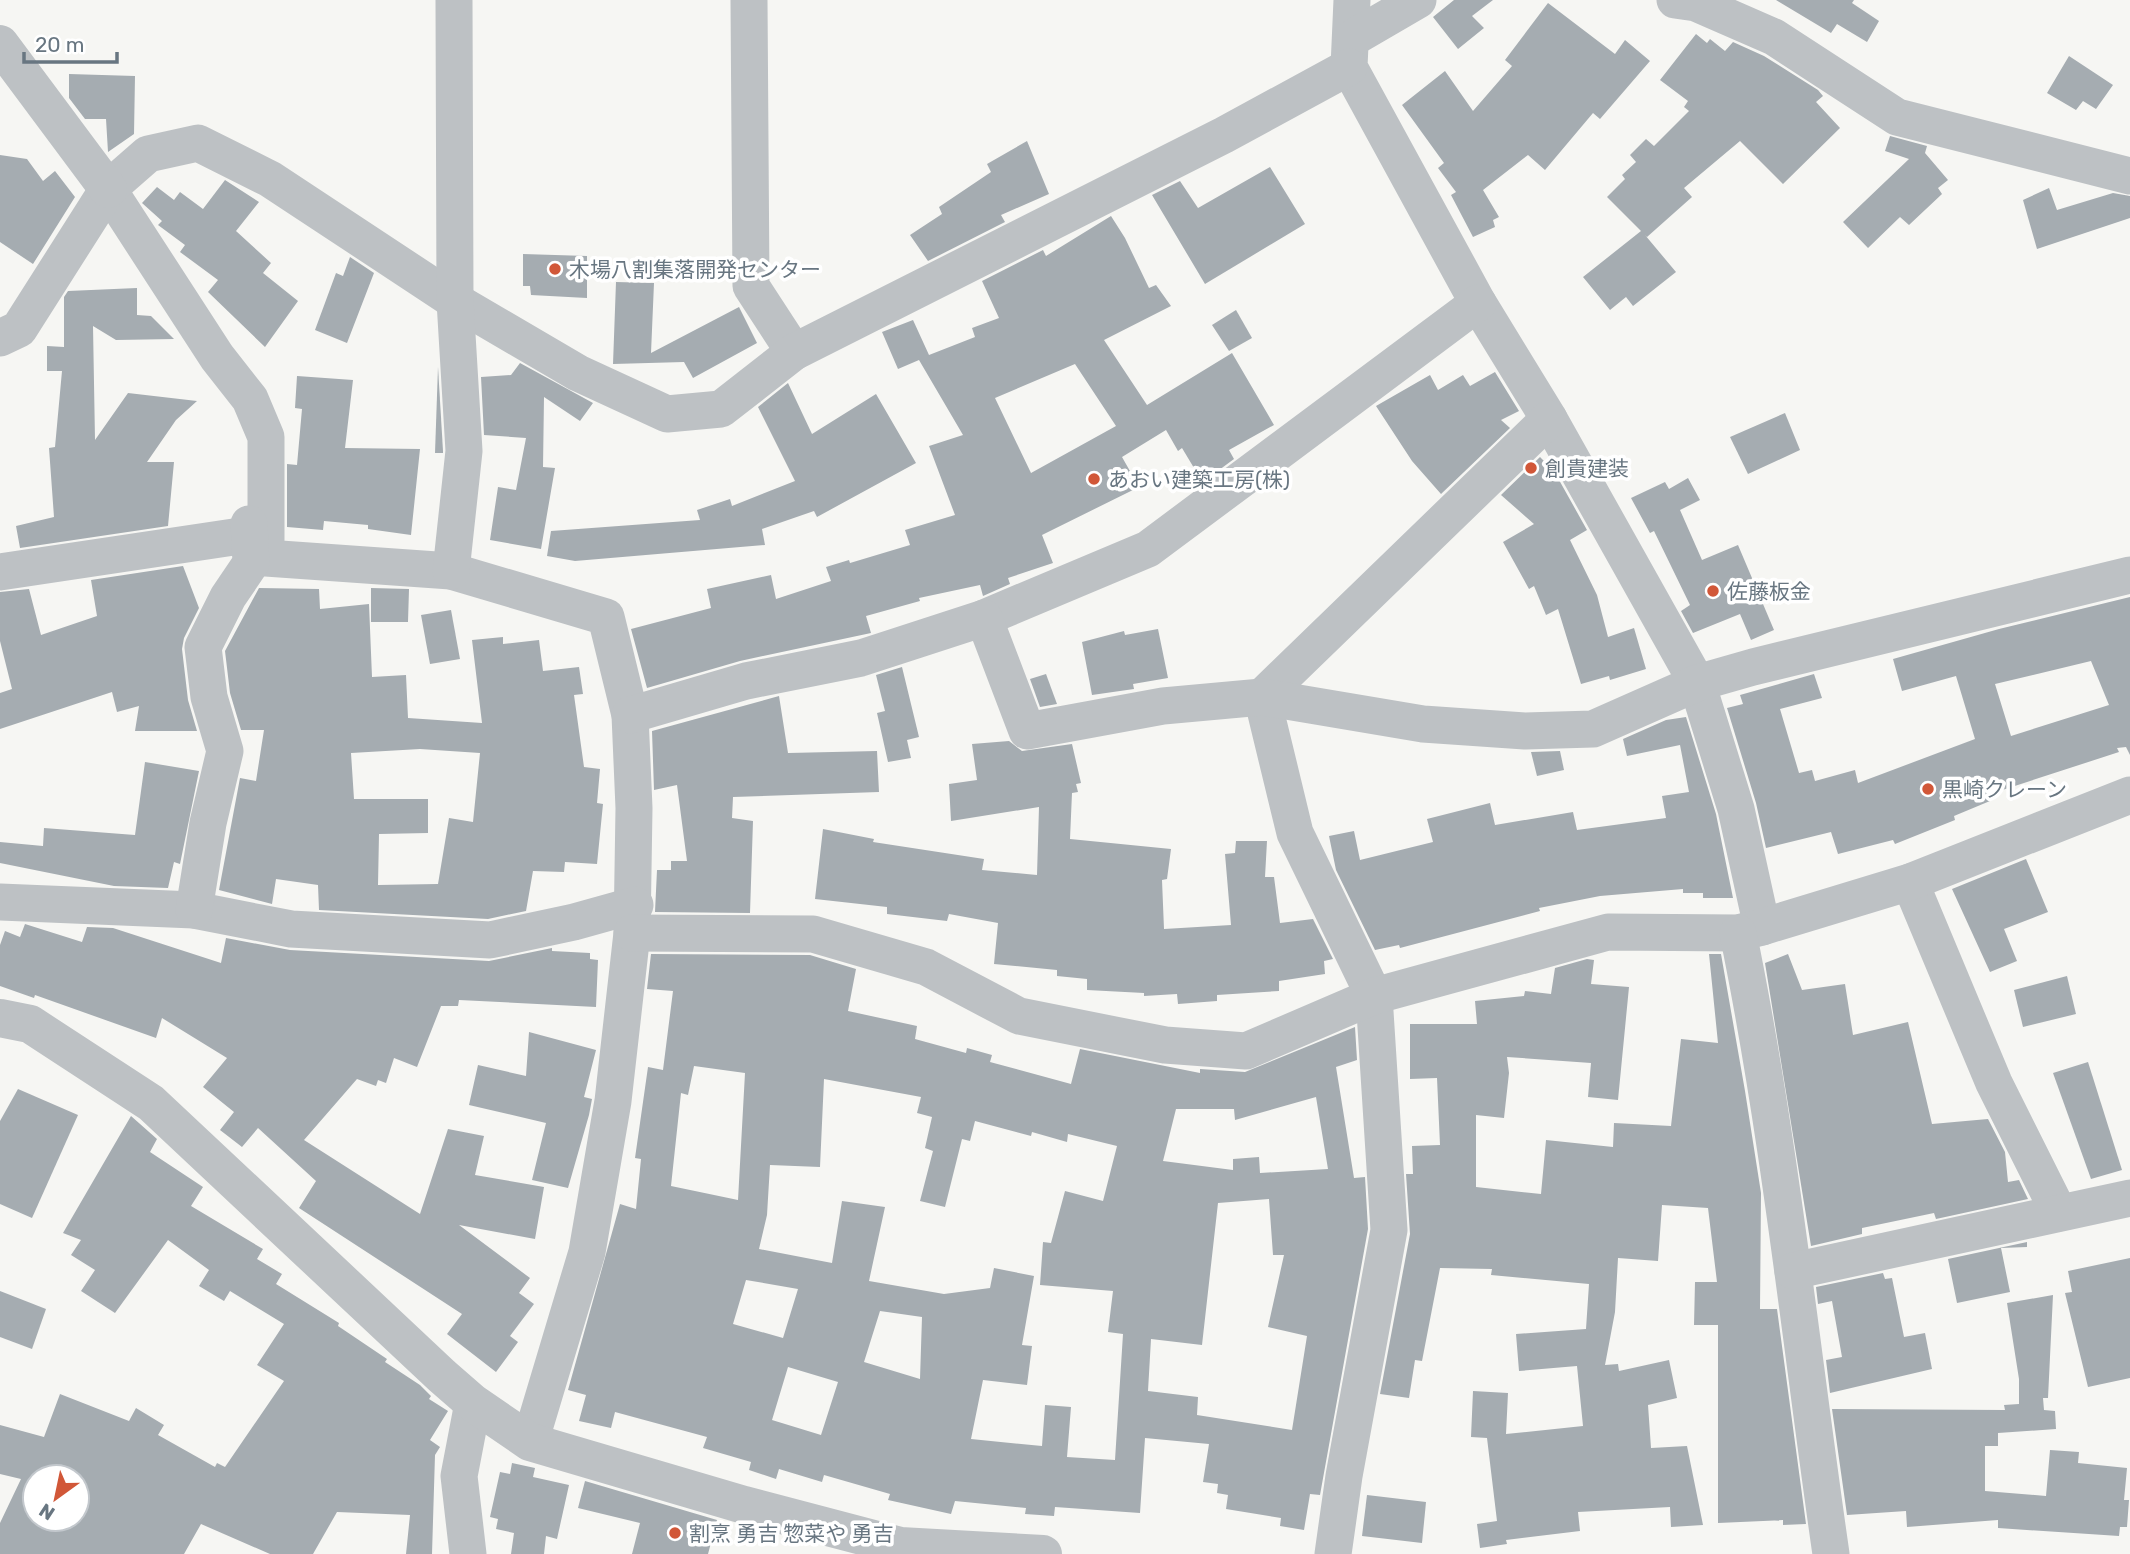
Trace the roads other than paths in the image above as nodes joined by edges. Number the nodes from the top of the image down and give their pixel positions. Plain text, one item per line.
1 (454, 0) edge
2 (749, 0) edge
3 (1352, 0) edge
4 (1418, 0) edge
5 (1675, 0) edge
6 (0, 44) edge
7 (1350, 53) junction
8 (2130, 176) edge
9 (108, 189) junction
10 (456, 301) junction
11 (1478, 303) junction
12 (0, 338) edge
13 (794, 352) junction
14 (1549, 419) junction
15 (266, 437) junction
16 (247, 535) junction
17 (451, 571) junction
18 (0, 572) edge
19 (2130, 575) edge
20 (984, 618) junction
21 (1697, 683) junction
22 (1262, 697) junction
23 (630, 715) junction
24 (2130, 795) edge
25 (1910, 883) junction
26 (0, 902) edge
27 (194, 910) junction
28 (633, 919) junction
29 (1750, 930) junction
30 (1374, 996) junction
31 (1, 1022) edge
32 (2130, 1198) edge
33 (2059, 1213) junction
34 (1793, 1271) junction
35 (473, 1403) junction
36 (530, 1442) junction
37 (468, 1554) edge
38 (1043, 1554) edge
39 (1333, 1554) edge
40 (1831, 1554) edge

1 - 10 street
2 - 13 street
3 - 7 street
4 - 7 street
5 - 8 street
6 - 9 street
7 - 11 street
7 - 13 street
9 - 10 street
9 - 12 street
9 - 15 street
10 - 13 street
10 - 17 street
11 - 14 street
11 - 20 street
14 - 21 street
14 - 22 street
15 - 16 street
15 - 17 street
16 - 18 street
16 - 27 street
17 - 23 street
19 - 21 street
20 - 22 street
20 - 23 street
21 - 22 street
21 - 29 street
22 - 30 street
23 - 28 street
24 - 25 street
25 - 29 street
25 - 33 street
26 - 27 street
27 - 28 street
28 - 30 street
28 - 36 street
29 - 30 street
29 - 34 street
30 - 39 street
31 - 35 street
32 - 33 street
33 - 34 street
34 - 40 street
35 - 36 street
35 - 37 street
36 - 38 street

